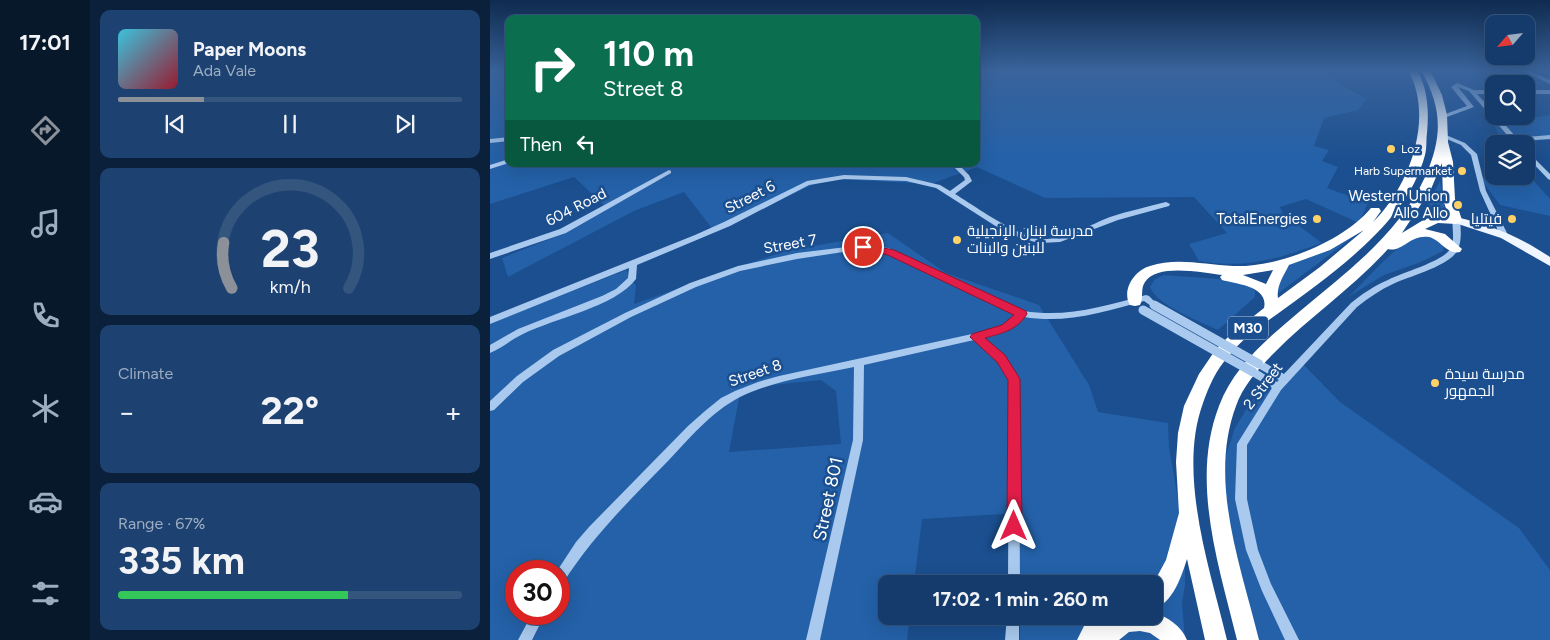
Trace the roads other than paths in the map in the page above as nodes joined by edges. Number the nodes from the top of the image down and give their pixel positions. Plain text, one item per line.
1 (1422, 100) edge
2 (1466, 100) edge
3 (1438, 101) joint
4 (1457, 111) junction
5 (1442, 116) junction
6 (1502, 125) edge
7 (1511, 135) edge
8 (1550, 137) edge
9 (505, 139) edge
10 (1444, 139) junction
11 (1535, 139) edge
12 (490, 141) edge
13 (505, 162) edge
14 (1535, 162) edge
15 (490, 167) edge
16 (957, 167) edge
17 (669, 172) dead end
18 (1550, 178) edge
19 (1402, 192) junction
20 (951, 193) junction
21 (1166, 204) dead end
22 (1456, 220) junction
23 (1409, 235) junction
24 (1504, 235) junction
25 (1455, 249) junction
26 (490, 256) edge
27 (1367, 262) junction
28 (1550, 262) edge
29 (634, 263) junction
30 (1283, 264) junction
31 (1270, 295) junction
32 (1144, 303) junction
33 (1270, 311) junction
34 (1022, 314) junction
35 (490, 321) edge
36 (976, 337) junction
37 (490, 349) edge
38 (859, 363) junction
39 (1281, 383) junction
40 (490, 406) edge
41 (1189, 512) junction
42 (570, 562) edge
43 (1014, 575) edge
44 (1163, 589) edge
45 (533, 625) edge
46 (1013, 625) edge
47 (1096, 625) edge
48 (525, 640) edge
49 (813, 640) edge
50 (1012, 640) edge
51 (1088, 640) edge
52 (1104, 640) edge
53 (1176, 640) edge
54 (1216, 640) edge
55 (1248, 640) edge
56 (1292, 640) edge

1 - 19 highway, M30
2 - 4 street
3 - 4 street
3 - 5 highway, M30
4 - 5 street
5 - 10 highway, M30
6 - 7 street
8 - 11 street
9 - 12 street
10 - 22 highway
10 - 24 street
10 - 27 highway, M30
13 - 15 street
14 - 18 street
16 - 20 street
17 - 26 street, 604 Road
19 - 30 highway
19 - 33 highway, M30
20 - 21 street, Street 6
20 - 29 street, Street 6
22 - 23 highway
22 - 24 main road
22 - 25 street
23 - 25 highway
23 - 27 highway
24 - 28 main road
25 - 39 street, 2 Street
27 - 55 highway, M30
29 - 35 street, Street 6
29 - 37 street
30 - 31 highway
30 - 32 highway
31 - 32 highway
31 - 33 highway
32 - 34 street, Street 7
32 - 39 street, bridge
33 - 41 highway, M30
34 - 36 street, Street 8
34 - 40 street, Street 7
36 - 38 street, Street 8
36 - 43 street
38 - 42 street, Street 8
38 - 49 street, Street 801
39 - 56 street, 2 Street
41 - 44 highway
41 - 54 highway, M30
45 - 48 street
46 - 50 street
47 - 51 highway
52 - 53 highway

